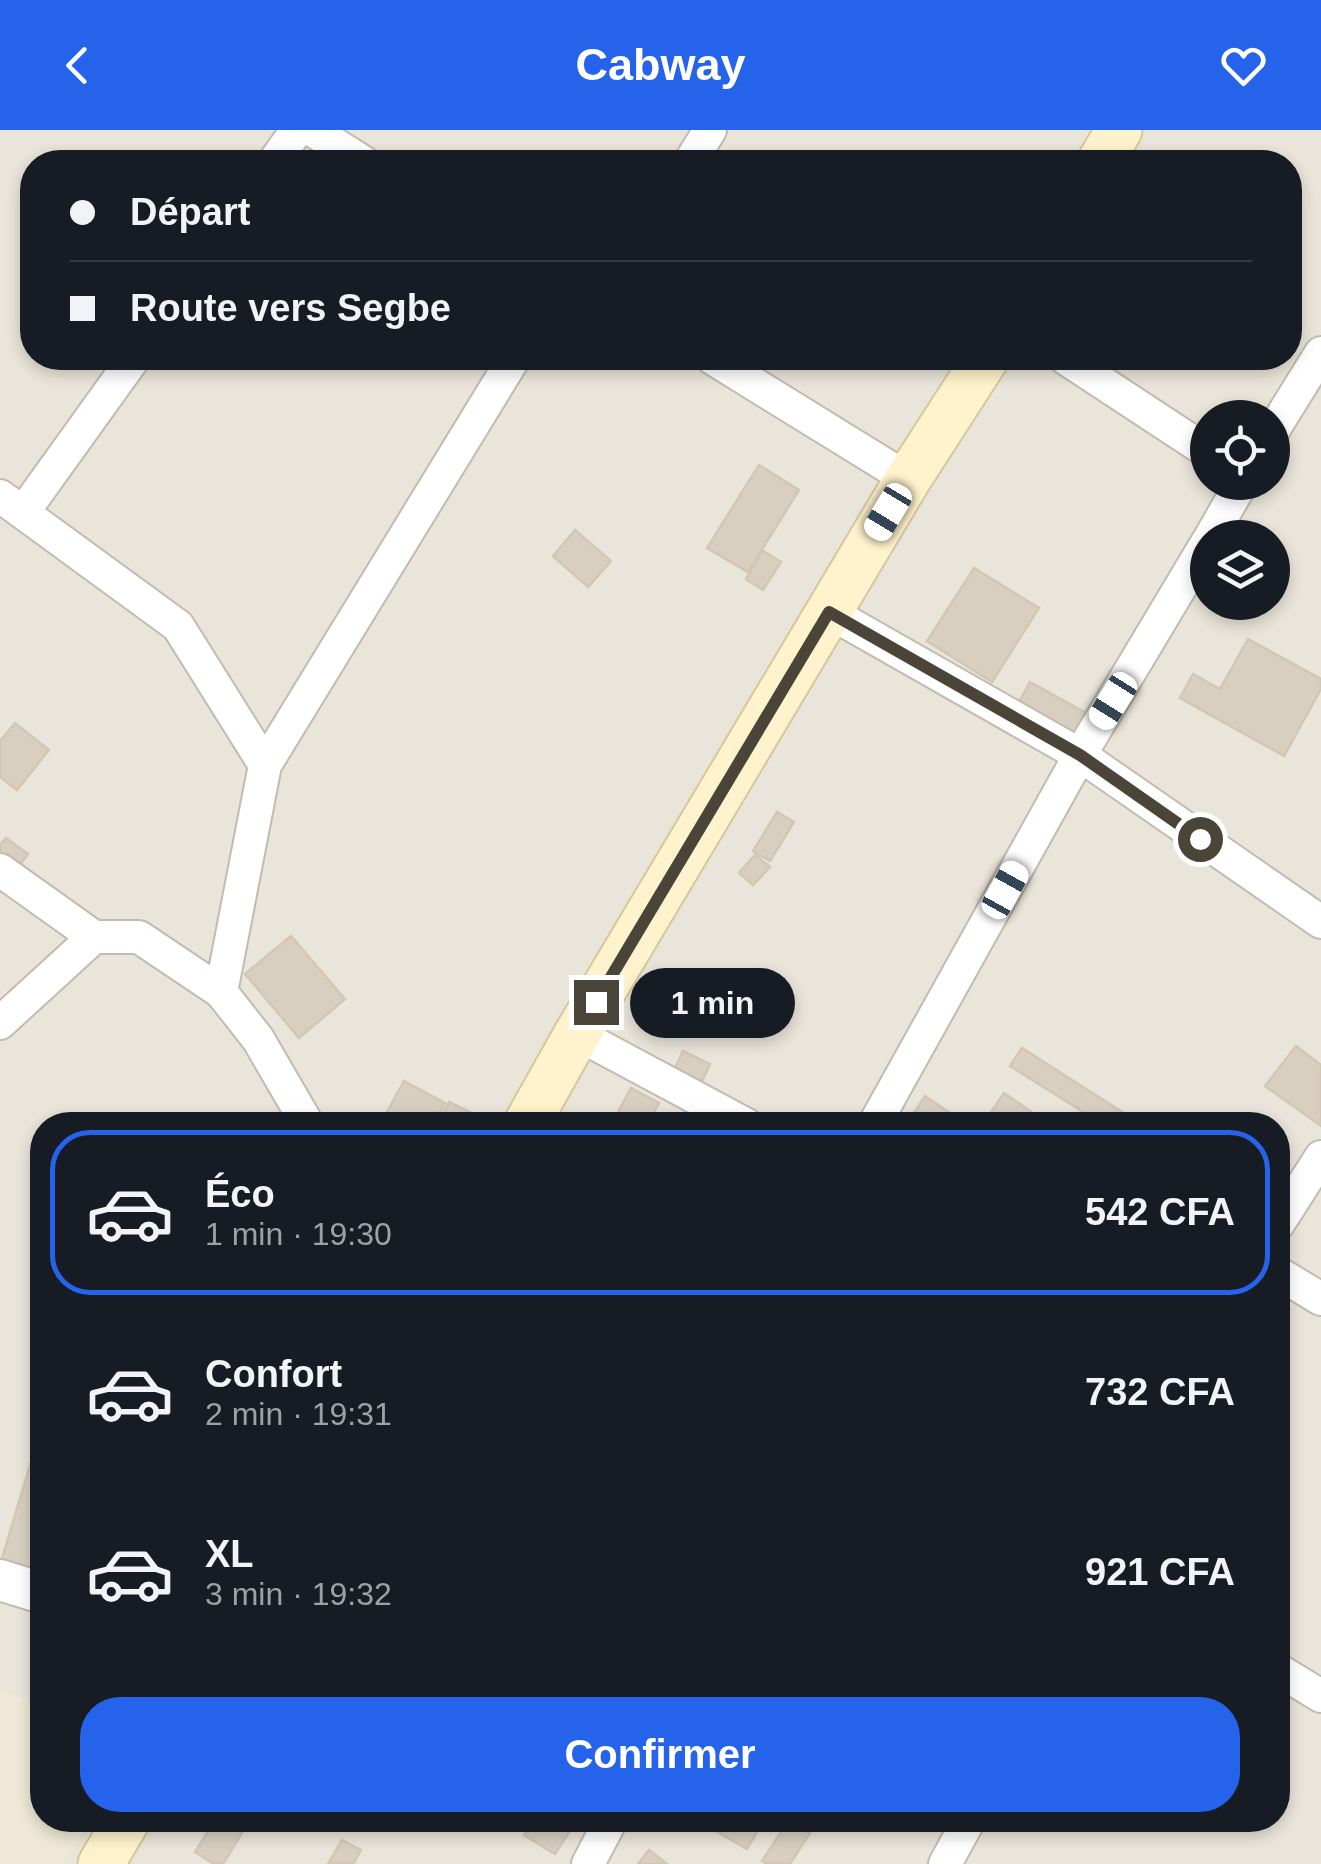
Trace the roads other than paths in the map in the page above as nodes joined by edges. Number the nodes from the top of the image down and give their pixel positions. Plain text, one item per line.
1 (312, 130) edge
2 (344, 150) edge
3 (1321, 353) edge
4 (124, 370) edge
5 (507, 370) edge
6 (731, 370) edge
7 (978, 370) edge
8 (1084, 370) edge
9 (1290, 403) edge
10 (1190, 440) edge
11 (908, 479) junction
12 (12, 504) edge
13 (1190, 572) edge
14 (829, 612) junction
15 (1080, 755) junction
16 (265, 765) junction
17 (0, 870) edge
18 (1321, 922) edge
19 (94, 938) junction
20 (221, 992) junction
21 (0, 1023) edge
22 (577, 1034) junction
23 (300, 1112) edge
24 (533, 1112) edge
25 (722, 1112) edge
26 (881, 1112) edge
27 (1321, 1156) edge
28 (1290, 1205) edge
29 (1290, 1281) edge
30 (1321, 1300) edge
31 (0, 1580) edge
32 (30, 1590) edge
33 (1290, 1677) edge
34 (1321, 1696) edge
35 (605, 1832) edge
36 (963, 1832) edge
37 (128, 1835) edge
38 (101, 1864) edge
39 (588, 1864) edge
40 (945, 1864) edge

1 - 2 street
3 - 9 street
4 - 12 street
5 - 16 street
6 - 11 street
7 - 11 main road
8 - 10 street
11 - 14 main road
12 - 16 street
13 - 15 street
14 - 15 street
14 - 22 main road
15 - 18 street
15 - 26 street
16 - 20 street
17 - 19 street
19 - 20 street
19 - 21 street
20 - 23 street
22 - 24 main road
22 - 25 street
27 - 28 street
29 - 30 street
31 - 32 street
33 - 34 street
35 - 39 street
36 - 40 street
37 - 38 main road

